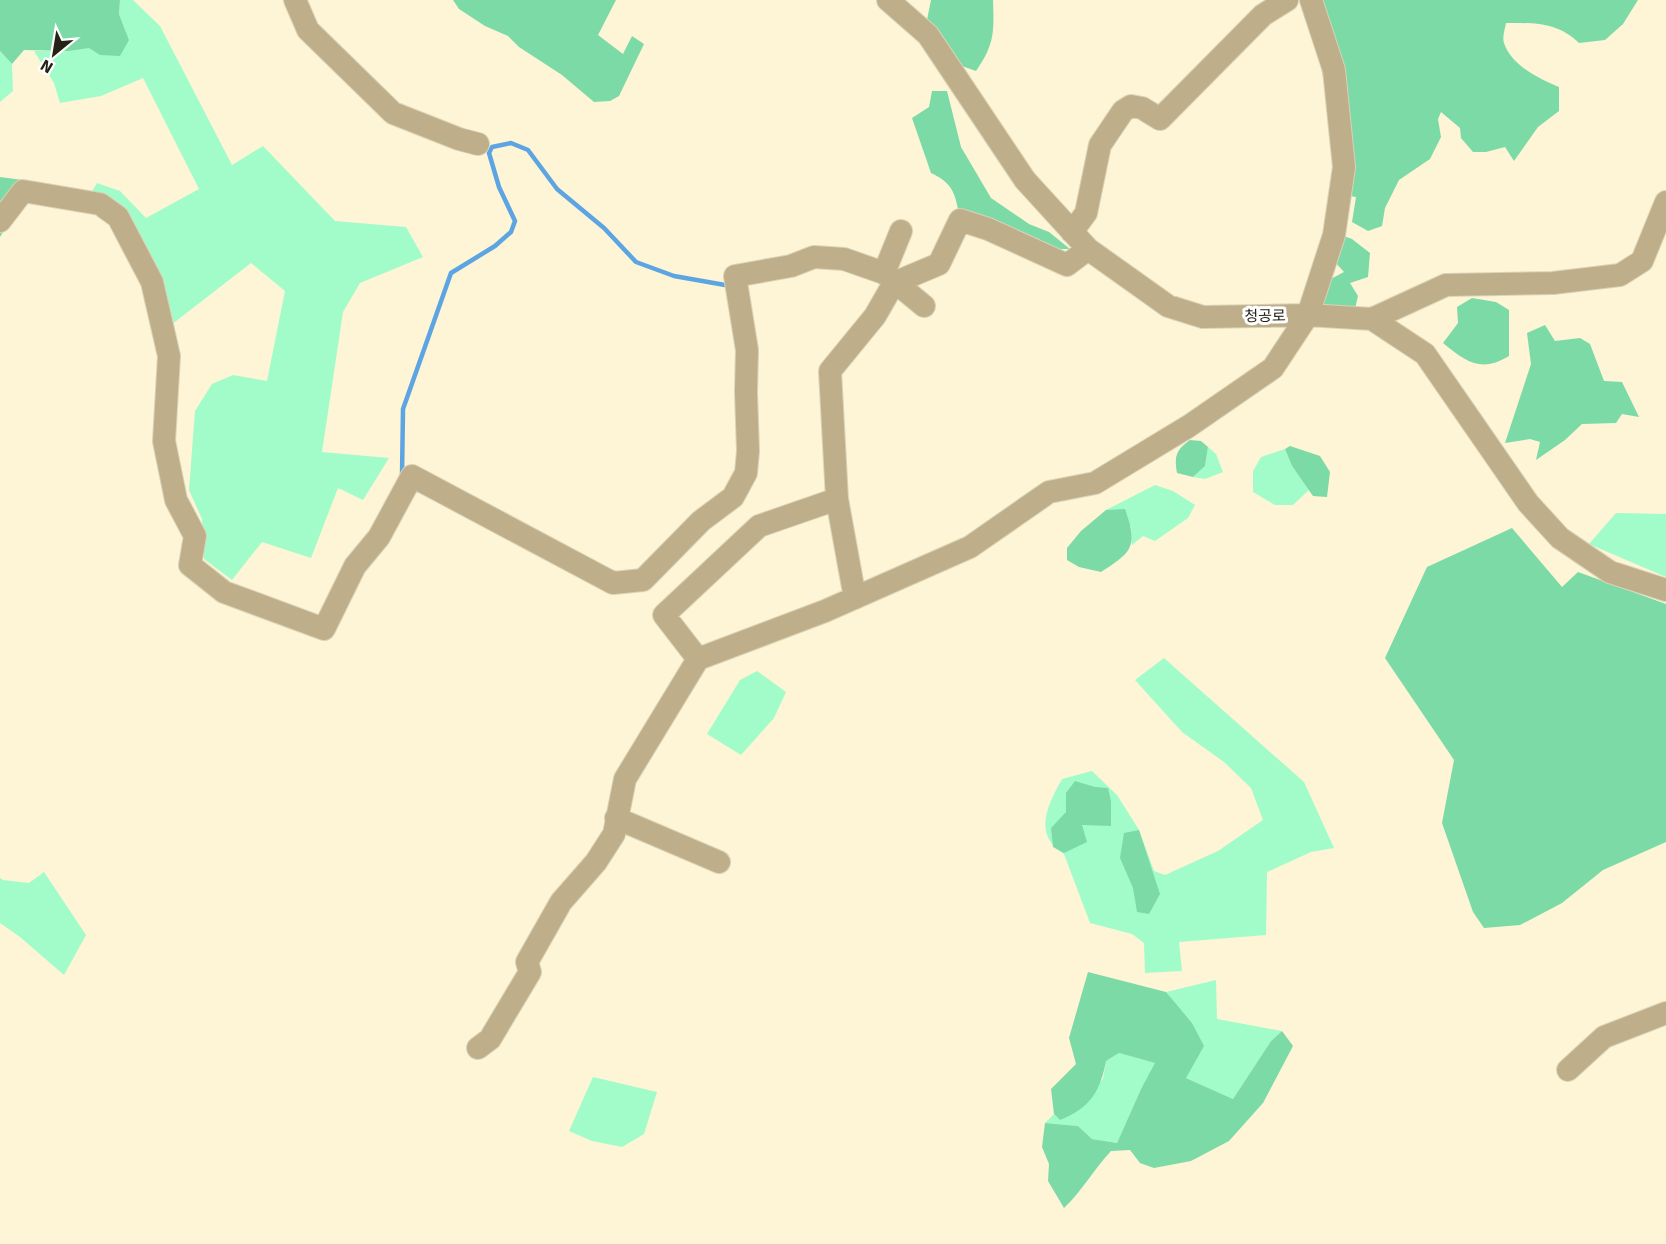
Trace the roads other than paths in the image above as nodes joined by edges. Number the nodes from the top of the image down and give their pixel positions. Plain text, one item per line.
1 (296, 0) edge
2 (888, 0) edge
3 (1287, 0) edge
4 (1311, 0) edge
5 (478, 144) dead end
6 (1666, 202) edge
7 (0, 221) edge
8 (901, 231) dead end
9 (1072, 232) junction
10 (1088, 249) junction
11 (889, 278) junction
12 (924, 306) dead end
13 (1308, 315) junction
14 (1372, 319) junction
15 (837, 499) junction
16 (1666, 591) edge
17 (855, 598) junction
18 (698, 659) junction
19 (616, 818) junction
20 (719, 862) dead end
21 (1666, 1012) edge
22 (478, 1048) dead end
23 (1568, 1070) dead end

1 - 5 street
2 - 9 street, 청공로
3 - 9 street
4 - 13 street
6 - 14 street
7 - 11 street
8 - 11 street
9 - 10 street, 청공로
10 - 11 street
10 - 13 street, 청공로
11 - 12 street
11 - 15 street
13 - 14 street, 청공로
13 - 17 street
14 - 16 street, 청공로
15 - 17 street
15 - 18 street
17 - 18 street
18 - 19 street
19 - 20 street
19 - 22 street
21 - 23 street

